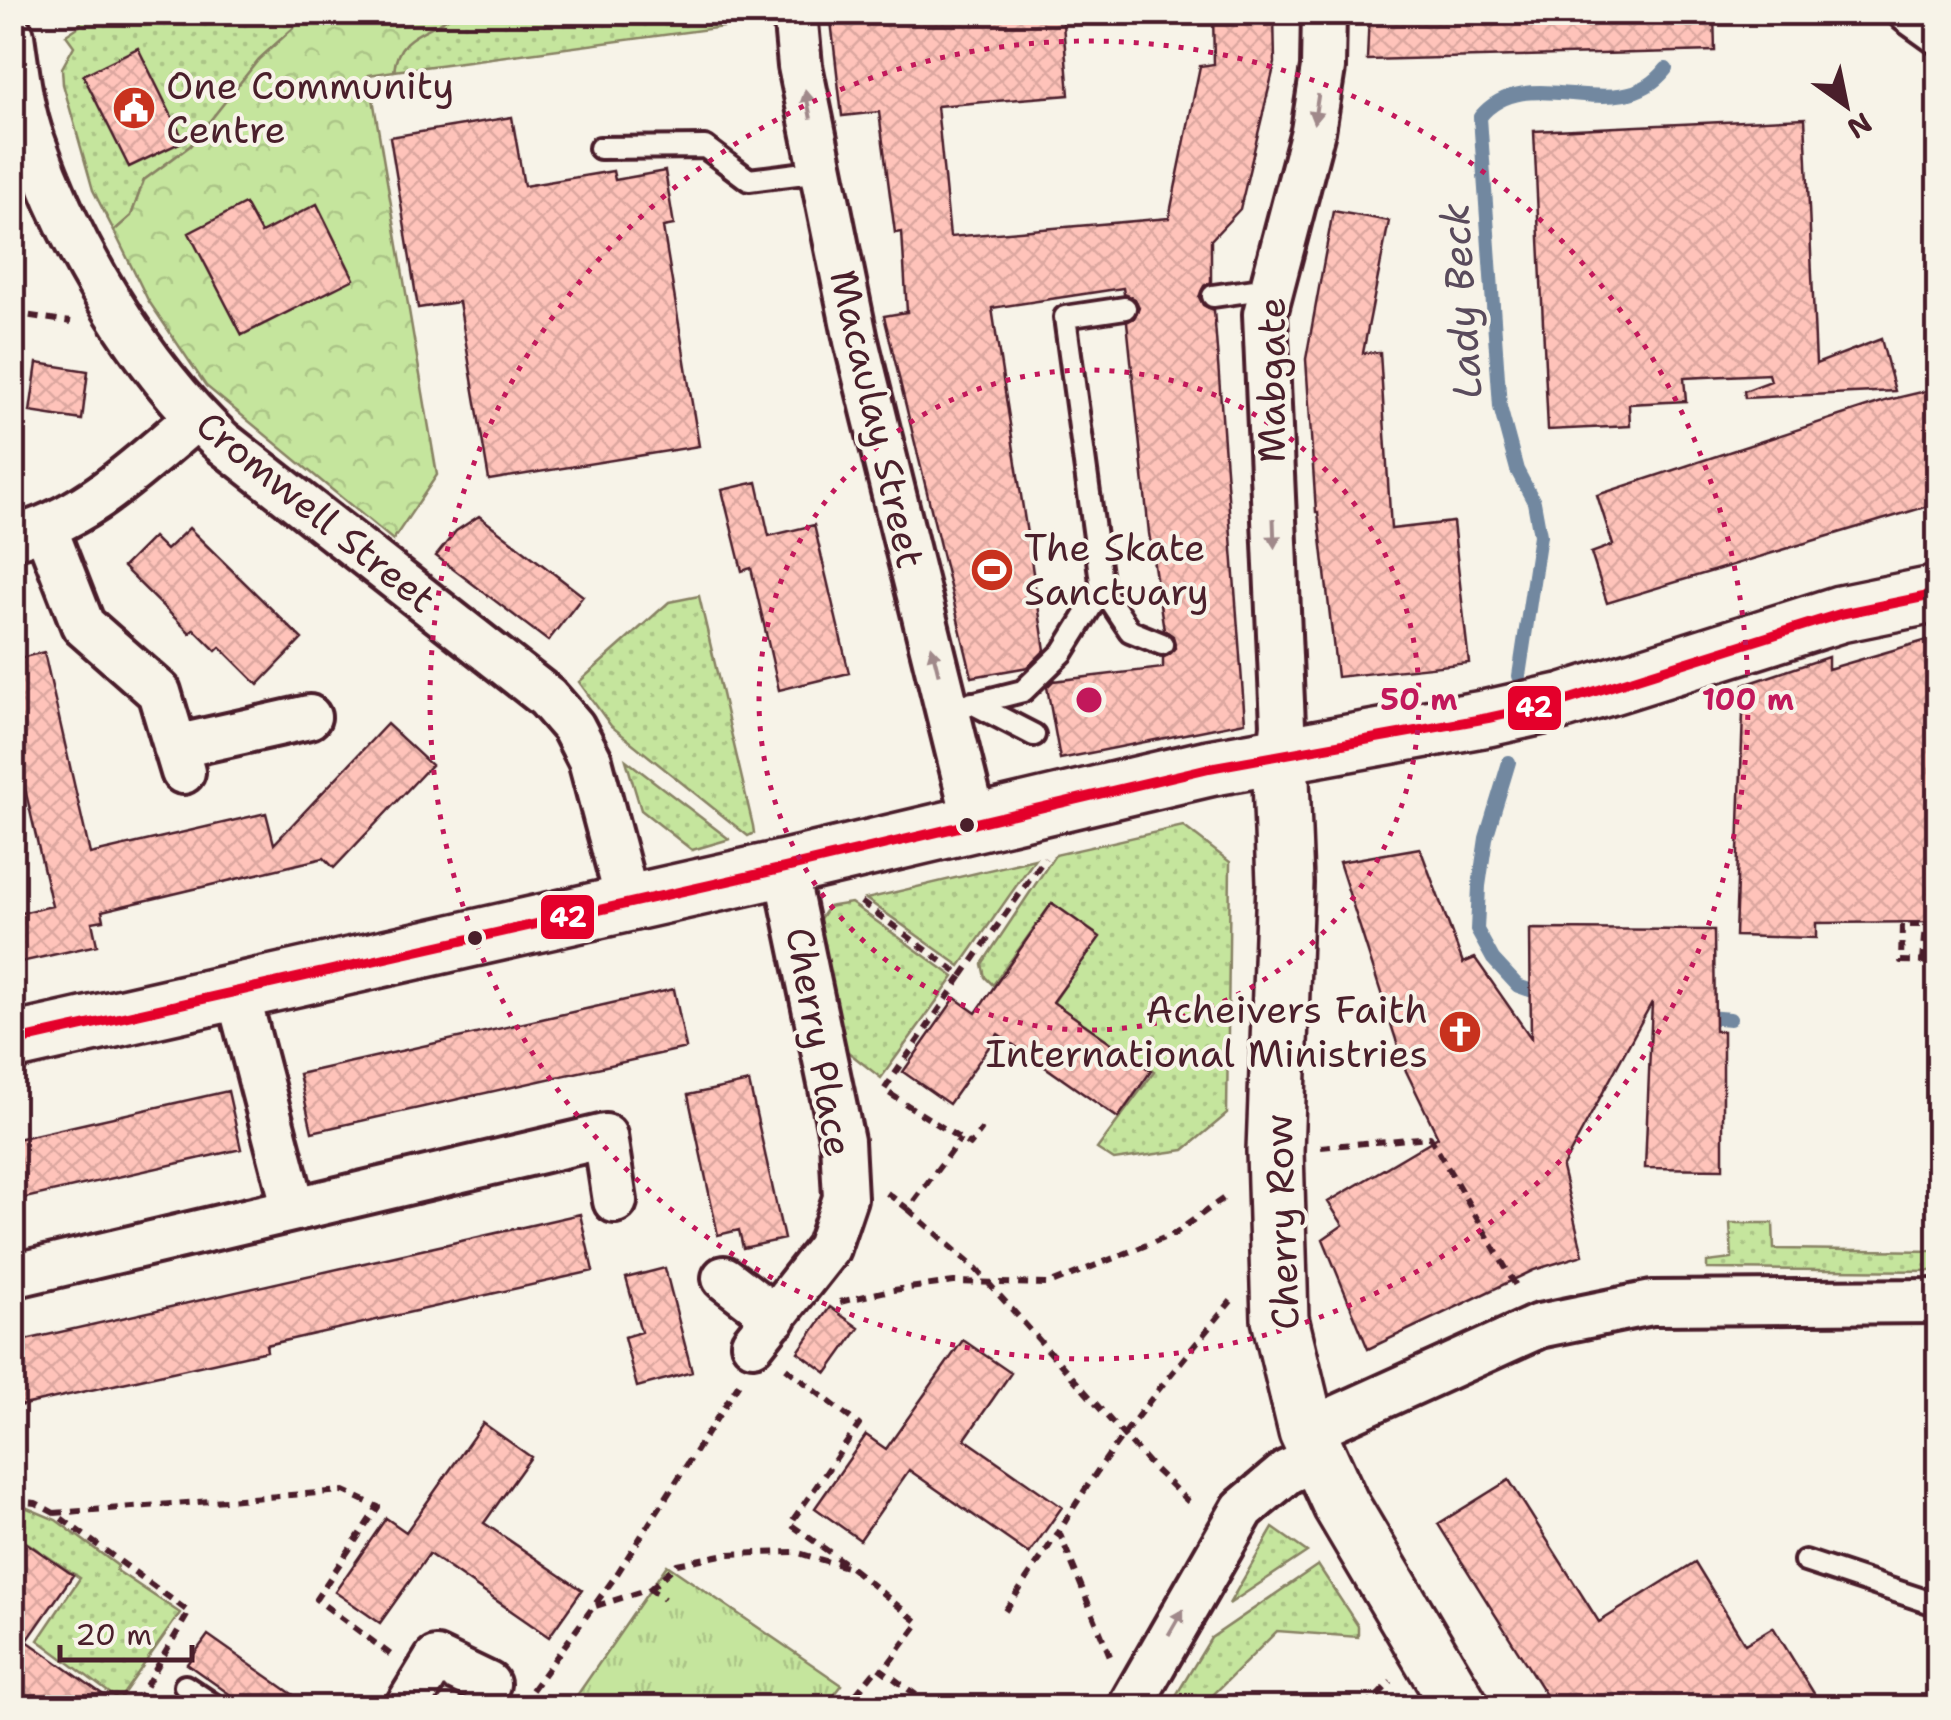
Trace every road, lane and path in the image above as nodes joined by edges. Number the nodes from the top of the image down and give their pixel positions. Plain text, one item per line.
1 (794, 12) edge
2 (1324, 12) edge
3 (1910, 12) edge
4 (1938, 32) edge
5 (12, 36) edge
6 (600, 148) dead end
7 (821, 171) junction
8 (1270, 288) junction
9 (1213, 296) dead end
10 (1126, 308) dead end
11 (12, 313) edge
12 (85, 324) dead end
13 (196, 418) junction
14 (29, 534) edge
15 (1938, 569) edge
16 (1102, 589) junction
17 (1938, 594) edge
18 (1840, 614) junction
19 (1162, 644) dead end
20 (960, 707) junction
21 (309, 717) dead end
22 (1034, 735) dead end
23 (1280, 753) junction
24 (976, 822) junction
25 (1050, 852) dead end
26 (784, 868) junction
27 (856, 898) dead end
28 (628, 903) junction
29 (1926, 924) junction
30 (1938, 925) edge
31 (1924, 962) junction
32 (1938, 962) edge
33 (962, 976) junction
34 (237, 991) junction
35 (12, 1042) edge
36 (982, 1129) dead end
37 (960, 1139) junction
38 (1274, 1151) junction
39 (843, 1161) junction
40 (1232, 1191) dead end
41 (615, 1201) dead end
42 (294, 1209) junction
43 (908, 1209) junction
44 (12, 1276) edge
45 (724, 1278) dead end
46 (1512, 1280) dead end
47 (990, 1285) junction
48 (1232, 1300) dead end
49 (1938, 1301) edge
50 (773, 1318) junction
51 (738, 1391) dead end
52 (1123, 1434) junction
53 (1313, 1444) junction
54 (12, 1500) edge
55 (54, 1513) junction
56 (1201, 1514) dead end
57 (1059, 1532) junction
58 (1805, 1561) dead end
59 (853, 1569) junction
60 (650, 1589) junction
61 (664, 1599) dead end
62 (1938, 1605) edge
63 (594, 1606) junction
64 (1005, 1611) dead end
65 (1114, 1667) dead end
66 (883, 1670) junction
67 (488, 1684) dead end
68 (186, 1686) dead end
69 (530, 1693) dead end
70 (415, 1694) edge
71 (813, 1697) dead end
72 (133, 1708) edge
73 (218, 1708) edge
74 (826, 1708) edge
75 (845, 1708) edge
76 (934, 1708) edge
77 (953, 1708) edge
78 (978, 1708) edge
79 (1129, 1708) edge
80 (1461, 1708) edge

7 -> 1 street, Macaulay Street
2 -> 8 street, Mabgate
3 - 4 street
5 - 13 street, Cromwell Street
6 - 7 lane
20 -> 7 street, Macaulay Street
8 - 9 lane
8 -> 23 street, Mabgate
10 - 16 lane
11 - 12 path
13 - 14 street
13 - 28 street, Cromwell Street
14 - 21 street
15 - 18 street
16 - 19 lane
16 - 20 lane
17 - 18 street
18 - 23 street
20 - 22 lane
20 - 24 street, Macaulay Street
23 - 24 street
23 - 38 street, Cherry Row
24 - 26 street
25 - 33 path
26 - 28 street
26 - 39 street, Cherry Place
27 - 33 path
28 - 34 street
29 - 30 path
29 - 31 path
29 - 31 path
31 - 32 path
33 - 37 path
34 - 35 street
34 - 42 street
36 - 37 path
37 - 43 path
38 - 46 path
38 - 53 street, Cherry Row
39 - 43 path
39 - 50 street, Cherry Place
40 - 47 path
41 - 42 street
42 - 44 street
43 - 47 path
45 - 50 street
47 - 50 path
47 - 52 path
48 - 52 path
49 - 53 street
50 - 59 path
51 - 63 path
52 - 56 path
52 - 57 path
79 -> 53 street
53 - 80 street, Cherry Row
54 - 55 path
55 - 70 path
55 - 72 path
57 - 64 path
57 - 65 path
58 - 62 lane
59 - 60 path
59 - 66 path
60 - 61 path
60 - 63 path
63 - 69 path
66 - 75 path
66 - 76 path
67 - 70 street
68 - 73 lane
71 - 74 path
77 - 78 path

